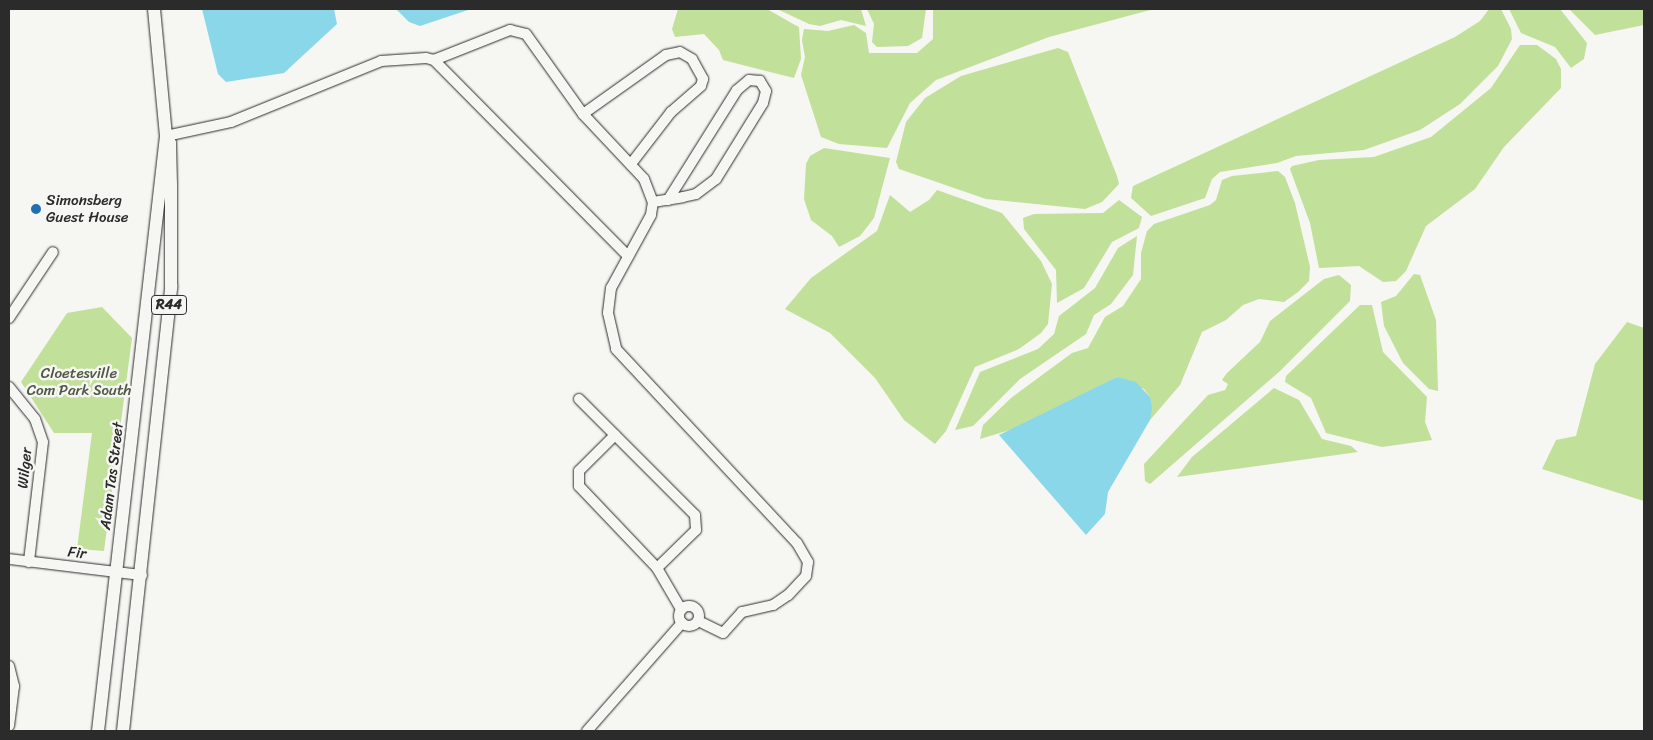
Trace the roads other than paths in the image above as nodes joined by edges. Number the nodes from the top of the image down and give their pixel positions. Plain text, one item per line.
1 (154, 9) edge
2 (434, 60) junction
3 (583, 114) junction
4 (166, 136) junction
5 (631, 164) junction
6 (668, 200) junction
7 (653, 202) junction
8 (53, 252) dead end
9 (628, 256) junction
10 (9, 318) edge
11 (9, 387) edge
12 (579, 399) dead end
13 (615, 435) junction
14 (9, 559) edge
15 (29, 562) junction
16 (657, 568) junction
17 (116, 572) junction
18 (142, 575) junction
19 (680, 609) junction
20 (698, 621) junction
21 (682, 623) junction
22 (9, 666) edge
23 (9, 726) edge
24 (98, 731) edge
25 (123, 731) edge
26 (587, 731) edge

1 - 4 main road, Adam Tas Street / R44
2 - 3 street
2 - 4 street
2 - 9 street
3 - 5 street
3 - 5 street
4 - 17 main road, Adam Tas Street / R44
4 - 18 main road, Adam Tas Street / R44
5 - 7 street
6 - 6 street
6 - 7 street
7 - 9 street
8 - 10 street
9 - 20 street
11 - 15 street, Wilger
12 - 13 street
13 - 16 street
13 - 16 street
14 - 15 street, Fir
15 - 17 street, Fir
16 - 19 street
17 - 18 street, Fir
17 - 24 main road, Adam Tas Street / R44
18 - 25 main road, Adam Tas Street / R44
19 - 20 street
19 - 21 street
20 - 21 street
21 - 26 street
22 - 23 street

